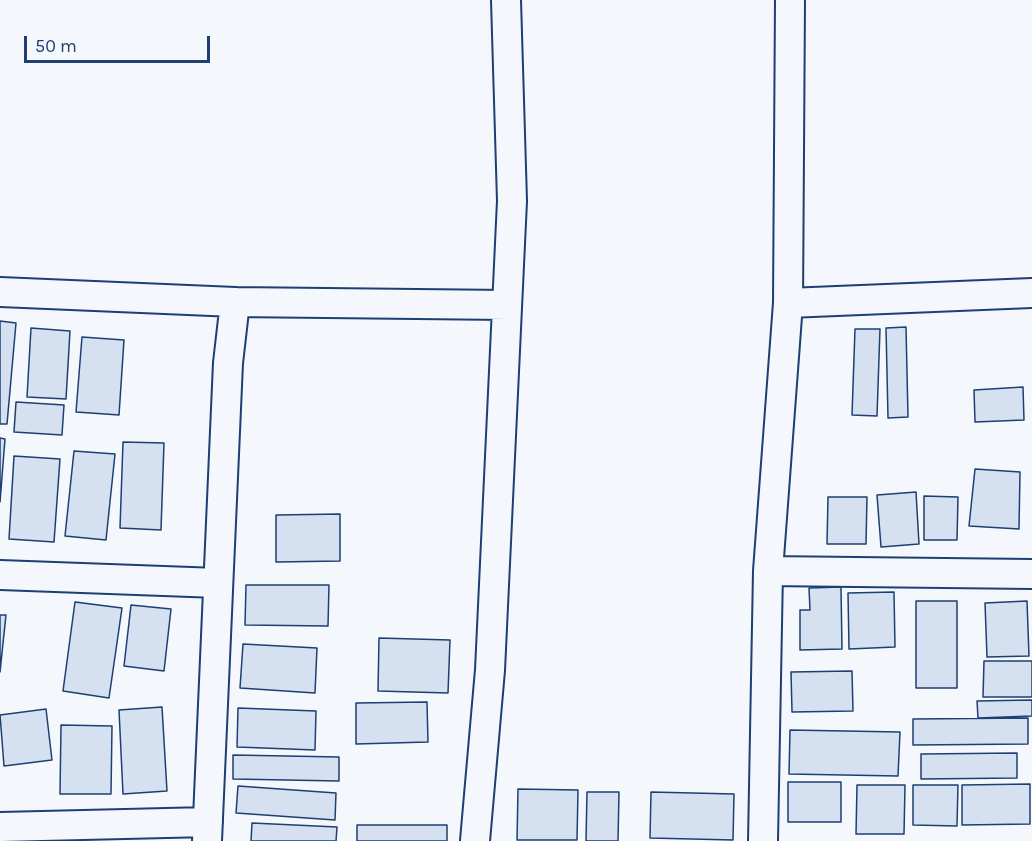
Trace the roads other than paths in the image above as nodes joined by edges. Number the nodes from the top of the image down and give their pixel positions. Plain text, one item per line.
1 (506, 0) edge
2 (790, 0) edge
3 (1032, 286) edge
4 (0, 292) edge
5 (235, 302) junction
6 (789, 303) junction
7 (507, 305) junction
8 (768, 572) junction
9 (1032, 574) edge
10 (0, 575) edge
11 (218, 583) junction
12 (0, 827) edge
13 (208, 832) edge
14 (475, 841) edge
15 (763, 841) edge

1 - 7 street
2 - 6 street
3 - 6 street
4 - 5 street
5 - 7 street
5 - 11 street
6 - 8 street
7 - 14 street
8 - 9 street
8 - 15 street
10 - 11 street
11 - 13 street
12 - 13 street

